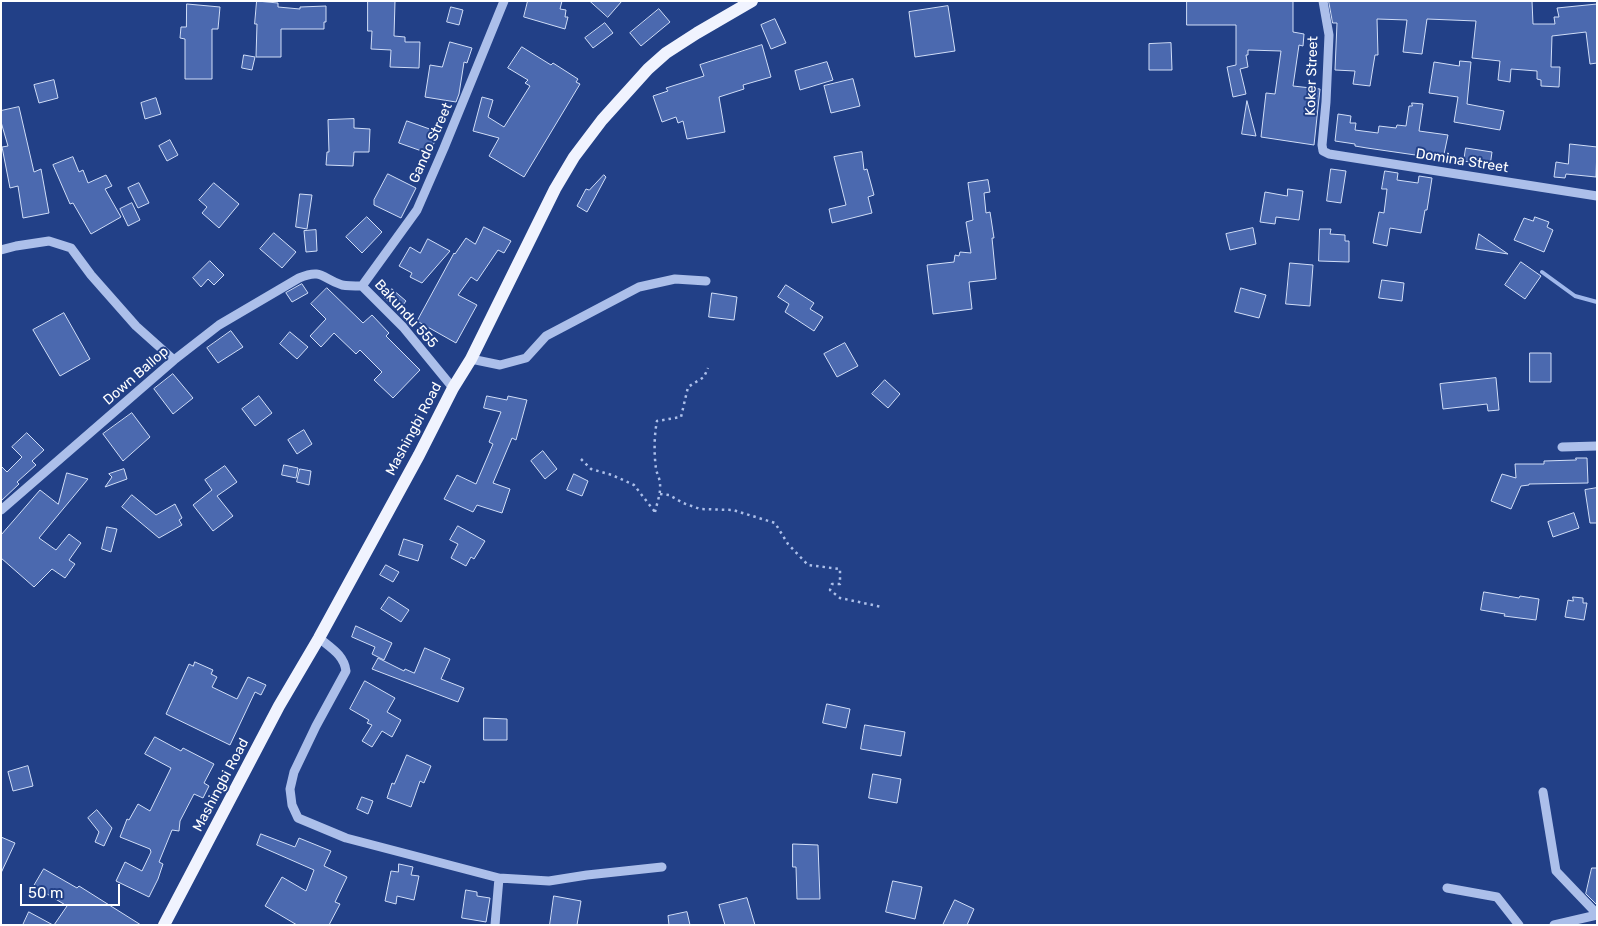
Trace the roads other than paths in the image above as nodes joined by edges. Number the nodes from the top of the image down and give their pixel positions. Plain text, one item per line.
1 (504, 1) edge
2 (752, 1) edge
3 (1323, 1) edge
4 (1323, 151) joint
5 (1597, 196) edge
6 (1, 250) edge
7 (300, 278) joint
8 (706, 281) dead end
9 (362, 286) junction
10 (471, 359) junction
11 (174, 360) junction
12 (453, 388) junction
13 (1597, 446) edge
14 (1562, 447) dead end
15 (1, 510) edge
16 (319, 638) junction
17 (1543, 792) dead end
18 (662, 867) dead end
19 (499, 878) junction
20 (1447, 888) dead end
21 (1597, 915) edge
22 (164, 925) edge
23 (495, 925) edge
24 (1520, 925) edge
25 (1554, 925) edge

1 - 9 street, Gando Street
2 - 10 main road, Mashingbi Road
3 - 4 street, Koker Street
4 - 5 street, Domina Street
6 - 11 street
7 - 9 street, Bakundu 555
7 - 11 street, Down Ballop
8 - 10 street
9 - 12 street, Bakundu 555
10 - 12 main road, Mashingbi Road
11 - 15 street, Down Ballop
12 - 16 main road, Mashingbi Road
13 - 14 street
16 - 19 street
16 - 22 main road, Mashingbi Road
17 - 21 street
18 - 19 street
19 - 23 street
20 - 24 street
21 - 25 street

